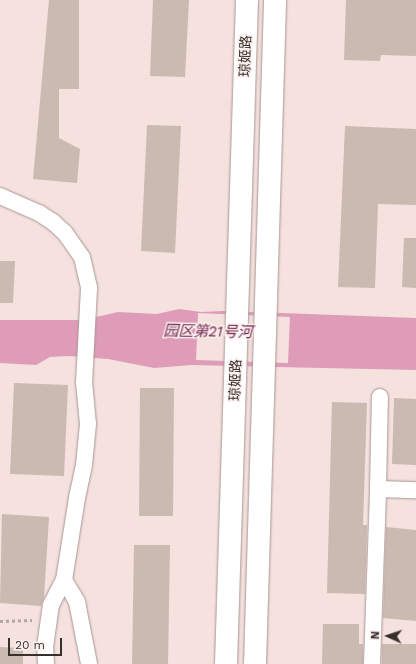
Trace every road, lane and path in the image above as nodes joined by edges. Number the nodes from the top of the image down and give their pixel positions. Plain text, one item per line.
1 (246, 0) edge
2 (275, 0) edge
3 (0, 196) edge
4 (380, 397) dead end
5 (378, 489) junction
6 (416, 490) edge
7 (64, 580) junction
8 (50, 619) junction
9 (0, 621) edge
10 (46, 664) edge
11 (89, 664) edge
12 (226, 664) edge
13 (255, 664) edge
14 (372, 664) edge

1 - 12 main road, 琼姬路
2 - 13 main road, 琼姬路
3 - 7 street
4 - 5 street
5 - 6 street
5 - 14 street
7 - 8 street
7 - 11 street
8 - 9 path
8 - 10 street

